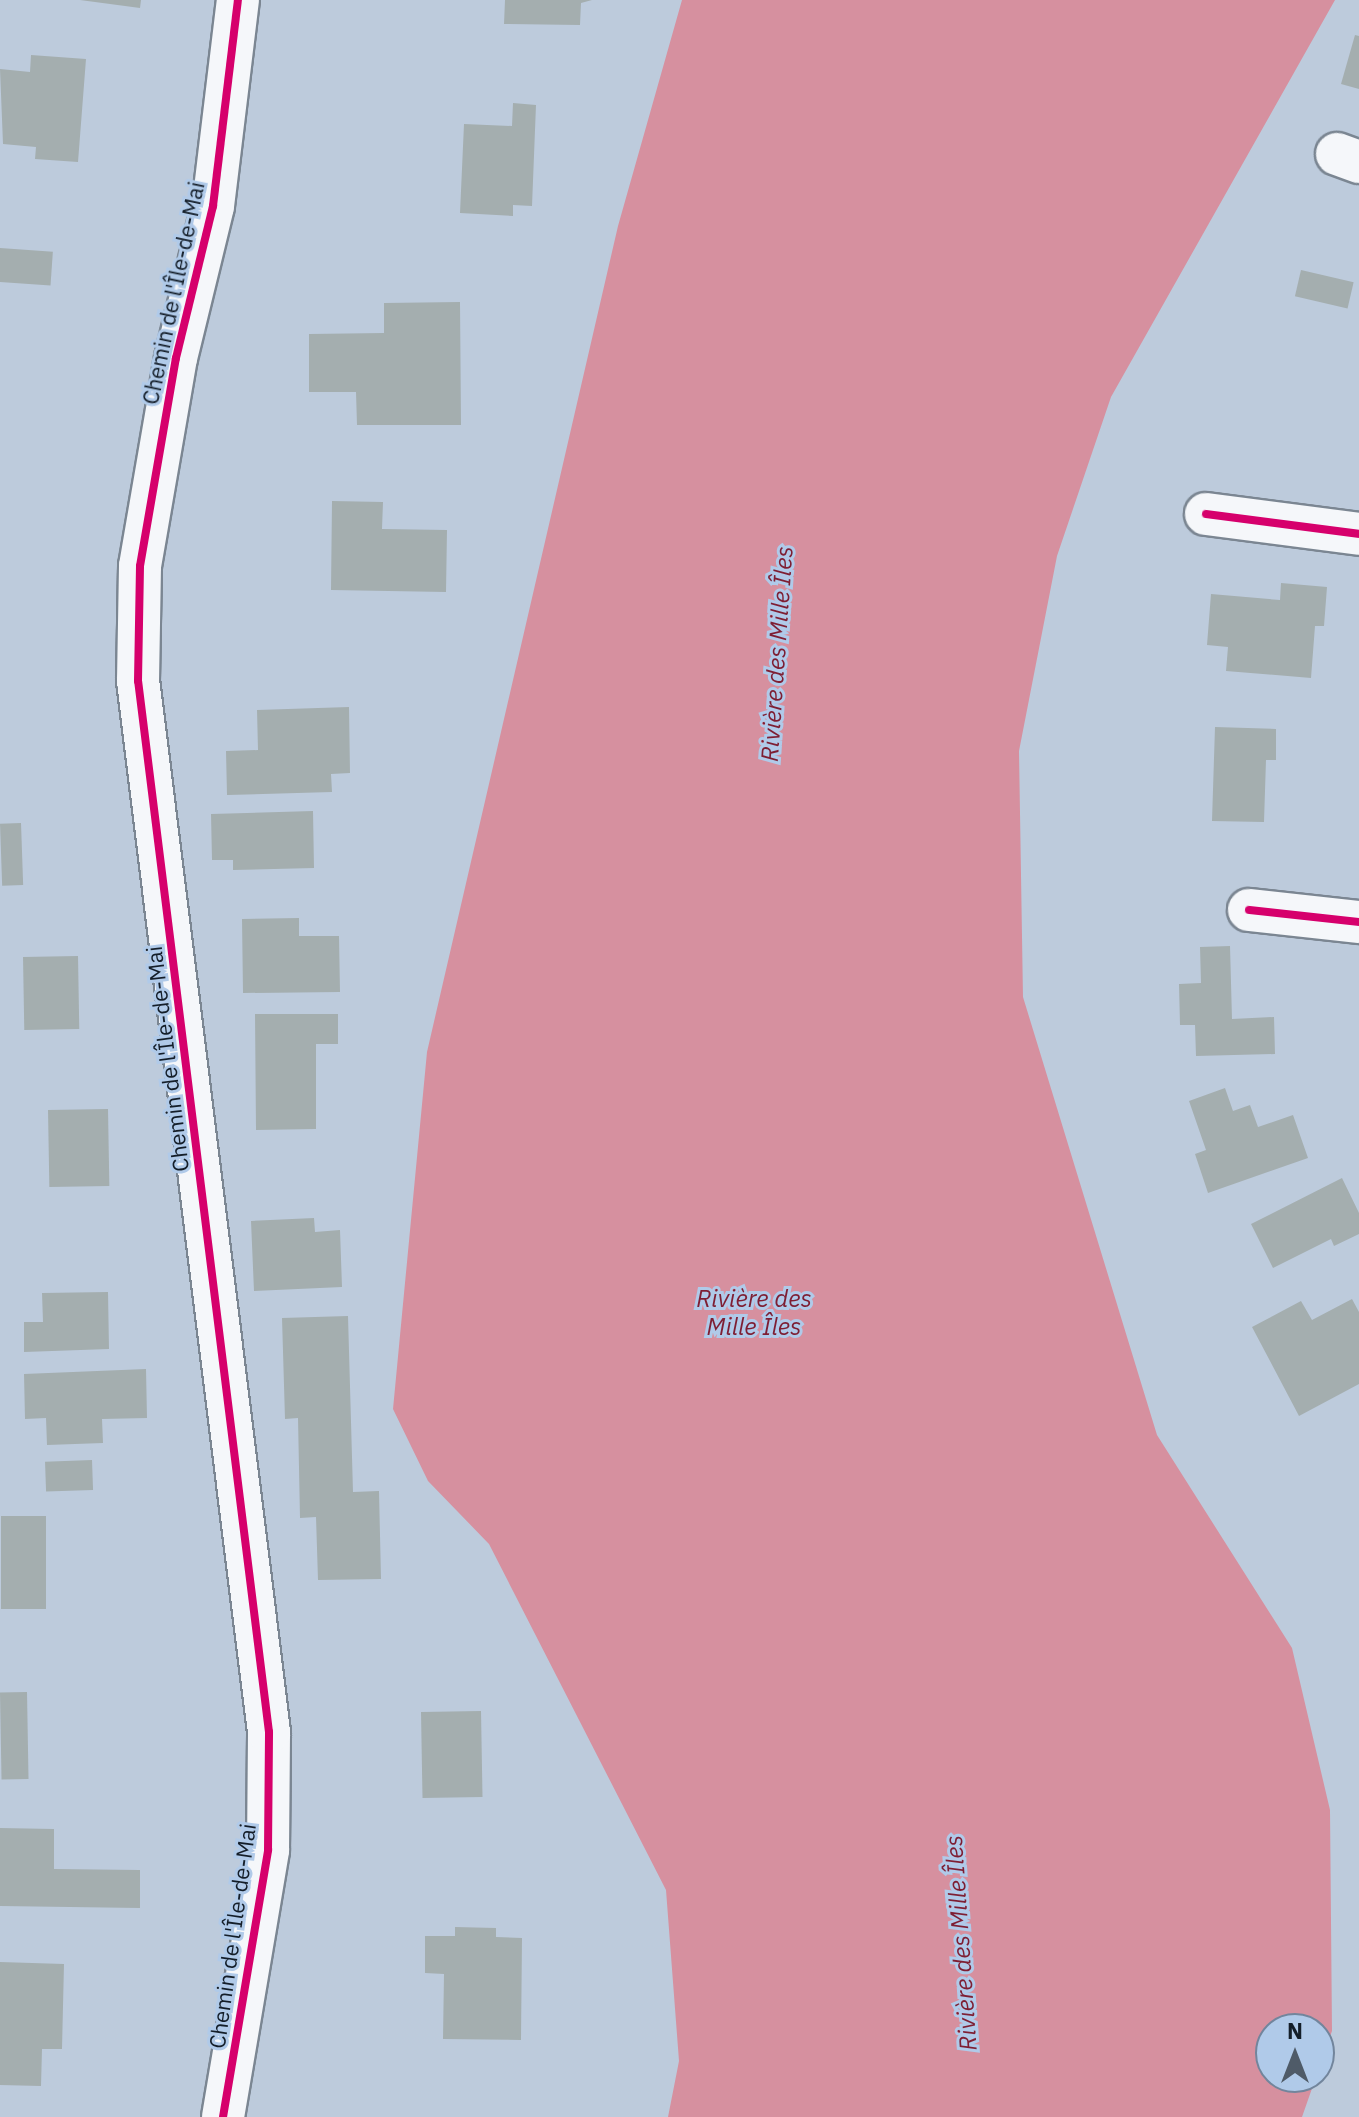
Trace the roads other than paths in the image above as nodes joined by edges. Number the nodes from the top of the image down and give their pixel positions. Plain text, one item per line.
1 (238, 0) edge
2 (1206, 514) dead end
3 (1359, 534) edge
4 (1249, 910) dead end
5 (1359, 922) edge
6 (223, 2117) edge

1 - 6 street, Chemin de l'Île-de-Mai
2 - 3 street
4 - 5 street

